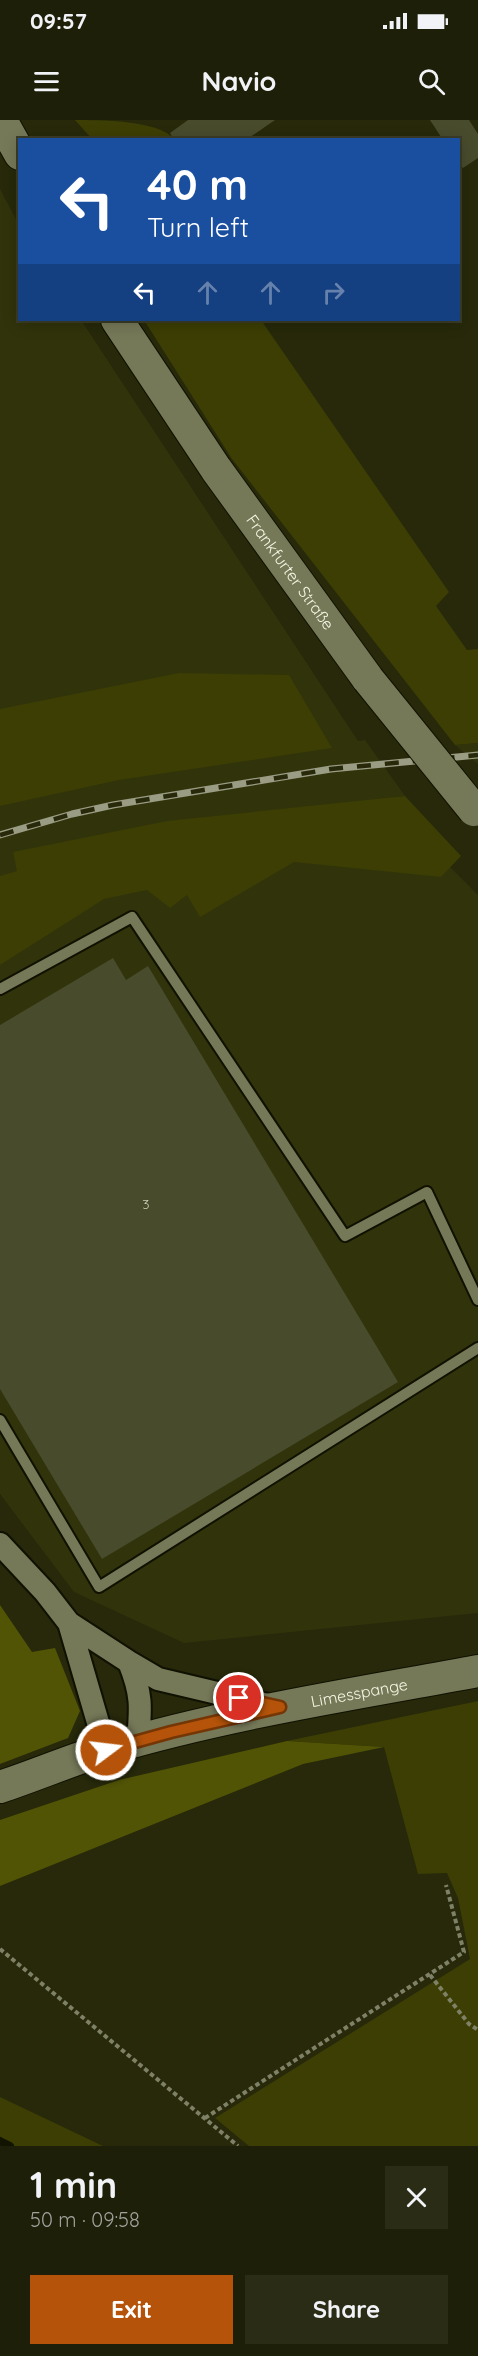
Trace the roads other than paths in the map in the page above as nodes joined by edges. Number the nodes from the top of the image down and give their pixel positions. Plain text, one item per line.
1 (1, 120) edge
2 (18, 150) edge
3 (118, 321) edge
4 (476, 813) edge
5 (0, 989) edge
6 (478, 1300) edge
7 (478, 1348) edge
8 (0, 1420) edge
9 (0, 1544) edge
10 (69, 1623) junction
11 (129, 1662) junction
12 (478, 1671) edge
13 (280, 1707) junction
14 (138, 1741) junction
15 (106, 1750) junction
16 (0, 1787) edge

1 - 2 main road
3 - 4 main road, Frankfurter Straße, bridge
5 - 6 lane
7 - 8 lane
9 - 10 street
10 - 11 street
10 - 15 street
11 - 13 street
11 - 14 street
12 - 13 main road, Limesspange
13 - 14 main road, Limesspange
14 - 15 main road, Limesspange
15 - 16 main road, Limesspange

